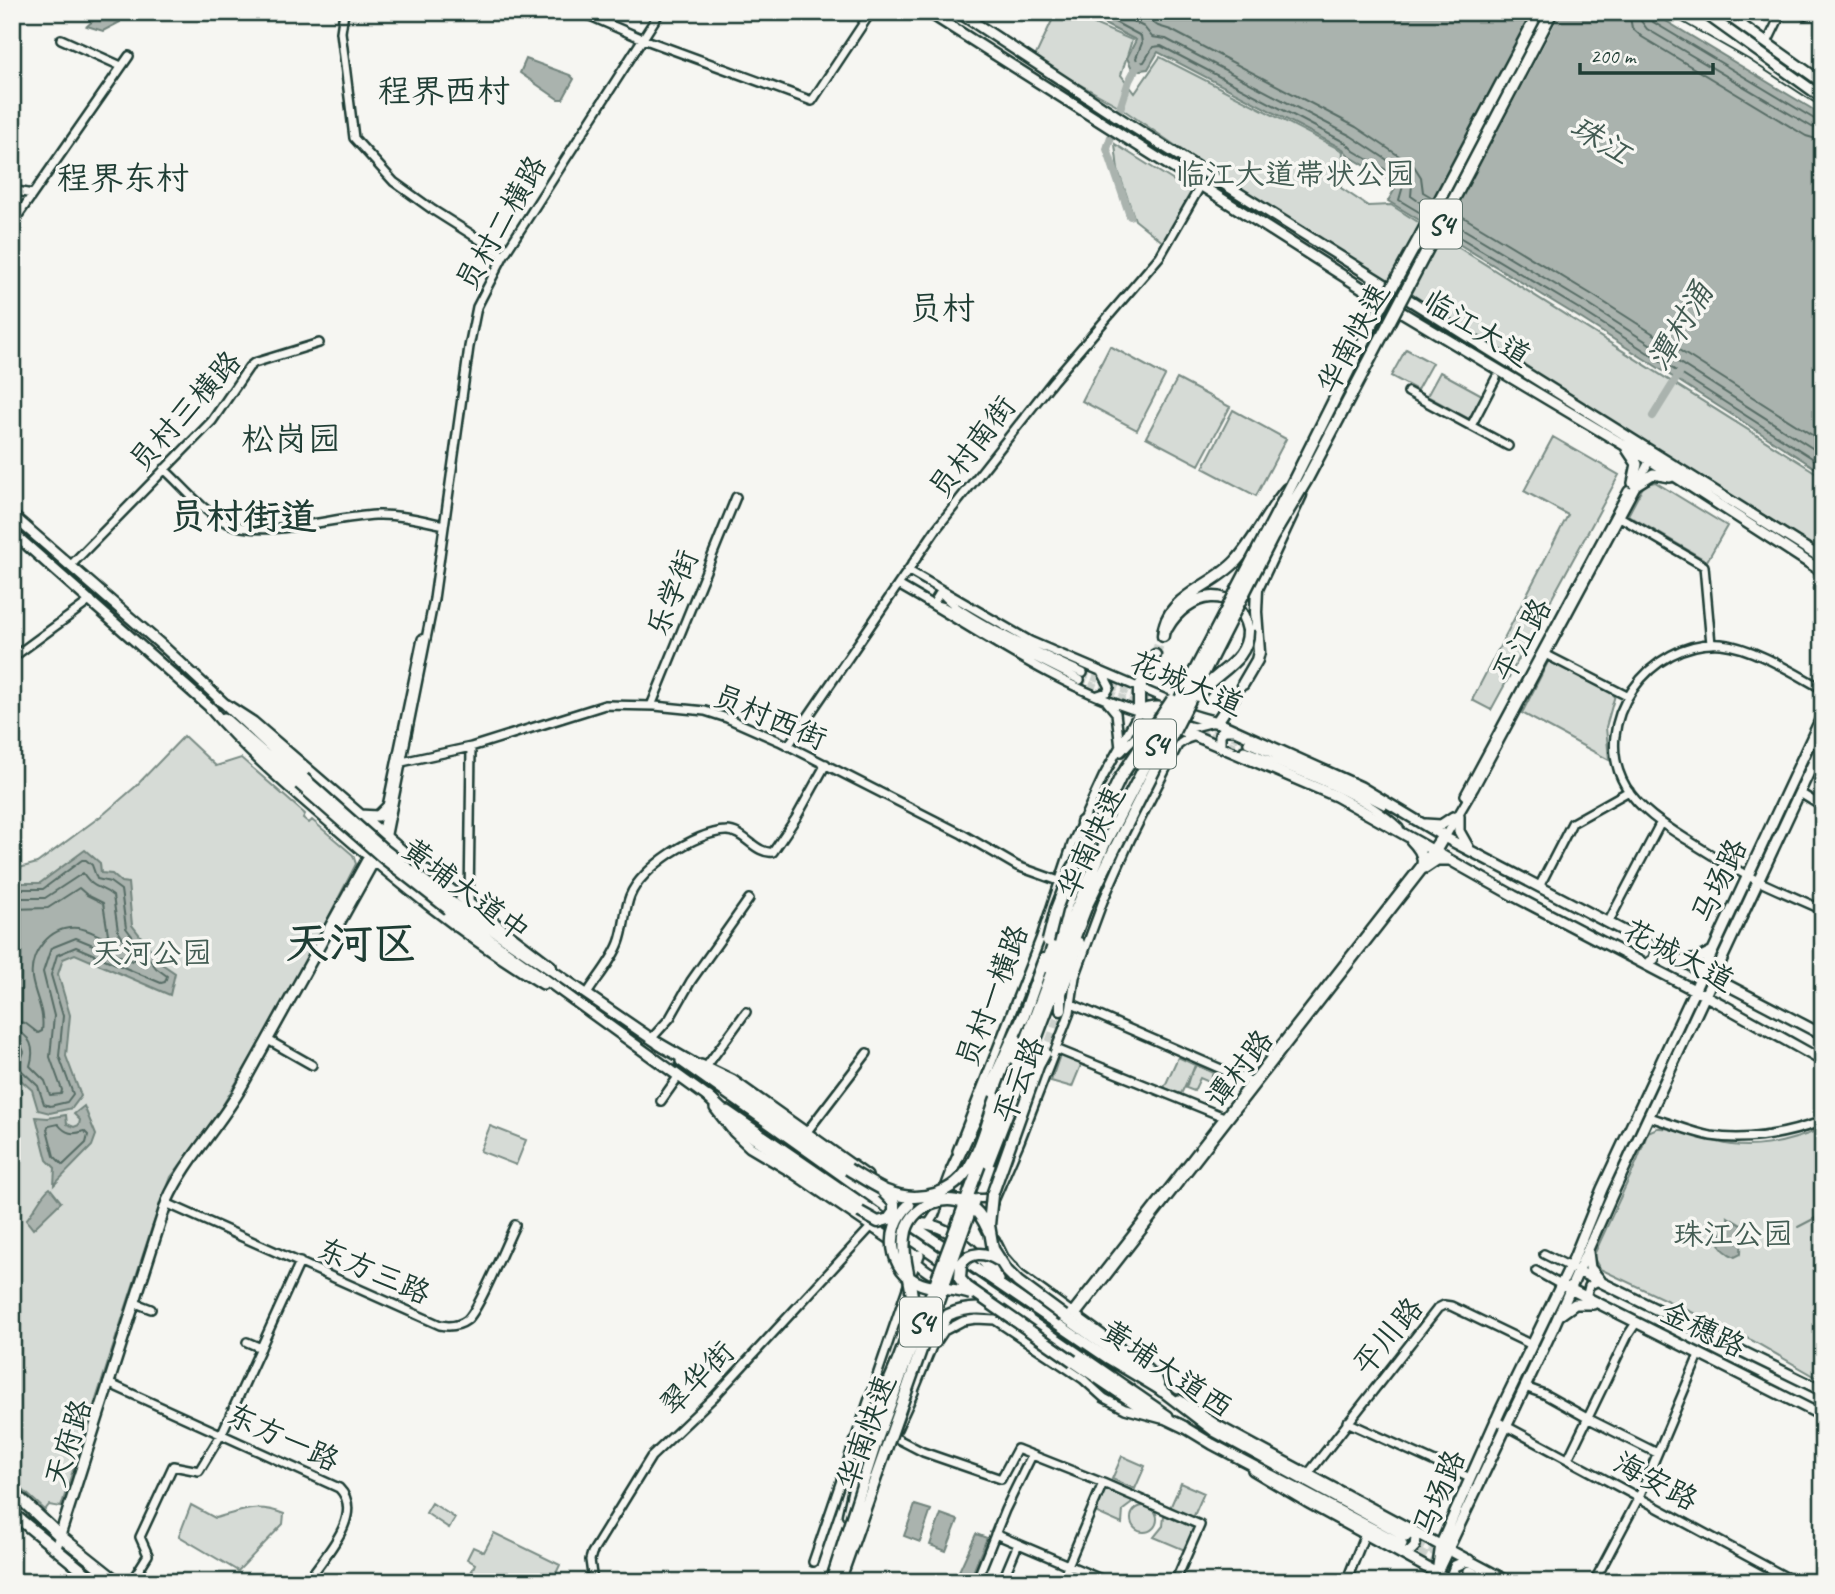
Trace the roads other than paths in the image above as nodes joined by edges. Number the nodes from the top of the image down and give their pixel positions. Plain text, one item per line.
1 (344, 12) edge
2 (581, 12) edge
3 (660, 12) edge
4 (871, 12) edge
5 (929, 12) edge
6 (958, 12) edge
7 (1539, 12) edge
8 (1552, 12) edge
9 (1703, 12) edge
10 (1723, 12) edge
11 (1782, 12) edge
12 (61, 39) dead end
13 (643, 39) junction
14 (1767, 43) junction
15 (1013, 50) junction
16 (129, 57) dead end
17 (1006, 60) junction
18 (121, 66) junction
19 (1045, 71) junction
20 (1035, 78) junction
21 (1823, 83) edge
22 (1823, 98) edge
23 (1201, 185) junction
24 (12, 190) edge
25 (1235, 191) junction
26 (32, 194) junction
27 (1230, 203) junction
28 (12, 223) edge
29 (504, 255) junction
30 (319, 343) dead end
31 (1496, 378) dead end
32 (1408, 392) dead end
33 (1471, 426) junction
34 (1624, 445) junction
35 (1508, 446) dead end
36 (1650, 456) junction
37 (164, 468) junction
38 (1294, 480) junction
39 (1306, 481) junction
40 (1635, 483) junction
41 (1685, 483) junction
42 (1707, 491) junction
43 (736, 497) dead end
44 (12, 515) edge
45 (1620, 517) junction
46 (444, 525) junction
47 (12, 532) edge
48 (1823, 559) edge
49 (71, 565) junction
50 (1821, 570) edge
51 (909, 571) junction
52 (900, 586) junction
53 (941, 591) junction
54 (91, 600) junction
55 (933, 604) junction
56 (1710, 644) junction
57 (1206, 646) junction
58 (1544, 653) junction
59 (1155, 655) tunnel mouth
60 (12, 657) edge
61 (1102, 673) junction
62 (1243, 684) dead end
63 (1139, 688) junction
64 (1823, 689) edge
65 (1098, 695) junction
66 (1235, 695) dead end
67 (1627, 696) junction
68 (219, 699) junction
69 (651, 706) junction
70 (210, 708) junction
71 (1139, 712) junction
72 (1823, 715) edge
73 (1217, 722) junction
74 (1234, 730) junction
75 (1196, 736) junction
76 (1169, 740) junction
77 (1823, 742) edge
78 (788, 746) junction
79 (471, 747) junction
80 (1220, 747) junction
81 (1120, 748) junction
82 (1170, 761) junction
83 (402, 762) junction
84 (826, 764) junction
85 (1112, 764) junction
86 (302, 781) junction
87 (1629, 791) junction
88 (1800, 793) junction
89 (345, 804) junction
90 (388, 806) junction
91 (1823, 807) edge
92 (356, 814) junction
93 (1456, 817) junction
94 (1414, 820) junction
95 (329, 822) junction
96 (1082, 822) junction
97 (1661, 822) junction
98 (1402, 832) junction
99 (383, 837) junction
100 (1444, 837) junction
101 (1110, 845) junction
102 (1435, 850) junction
103 (1487, 859) junction
104 (371, 860) junction
105 (1453, 860) junction
106 (419, 866) junction
107 (1423, 866) junction
108 (1081, 870) dead end
109 (1477, 874) junction
110 (1748, 876) junction
111 (1059, 881) junction
112 (1076, 881) dead end
113 (1758, 881) junction
114 (404, 886) junction
115 (1539, 887) junction
116 (748, 899) dead end
117 (469, 904) junction
118 (450, 906) junction
119 (1823, 910) edge
120 (1608, 923) junction
121 (1657, 948) junction
122 (1713, 950) junction
123 (1723, 956) junction
124 (1677, 959) junction
125 (1646, 965) junction
126 (1703, 972) junction
127 (1713, 977) junction
128 (1674, 980) junction
129 (572, 982) junction
130 (1734, 988) junction
131 (1694, 990) junction
132 (587, 994) junction
133 (1704, 996) junction
134 (1072, 1004) junction
135 (581, 1006) junction
136 (1723, 1006) junction
137 (1685, 1008) junction
138 (1013, 1009) junction
139 (1061, 1010) tunnel mouth
140 (746, 1012) dead end
141 (1024, 1014) junction
142 (1691, 1023) junction
143 (1823, 1035) edge
144 (1671, 1038) junction
145 (270, 1041) junction
146 (655, 1042) junction
147 (1682, 1043) junction
148 (1056, 1049) junction
149 (867, 1053) dead end
150 (1045, 1053) dead end
151 (1823, 1061) edge
152 (693, 1063) junction
153 (312, 1065) dead end
154 (1021, 1066) junction
155 (706, 1067) junction
156 (678, 1077) junction
157 (1251, 1082) junction
158 (708, 1097) junction
159 (662, 1101) dead end
160 (1649, 1116) junction
161 (1224, 1117) junction
162 (1823, 1121) edge
163 (806, 1133) junction
164 (848, 1170) junction
165 (952, 1170) junction
166 (956, 1184) junction
167 (932, 1195) junction
168 (998, 1196) junction
169 (881, 1202) junction
170 (169, 1204) junction
171 (860, 1212) junction
172 (929, 1223) junction
173 (515, 1225) dead end
174 (912, 1225) junction
175 (871, 1227) junction
176 (989, 1232) junction
177 (923, 1247) junction
178 (1584, 1249) junction
179 (1544, 1254) dead end
180 (917, 1260) junction
181 (998, 1261) junction
182 (300, 1262) junction
183 (988, 1266) junction
184 (1013, 1268) junction
185 (1574, 1269) junction
186 (908, 1271) junction
187 (1536, 1271) dead end
188 (1603, 1283) junction
189 (982, 1287) junction
190 (1004, 1287) junction
191 (1565, 1287) junction
192 (1586, 1298) junction
193 (138, 1304) junction
194 (1600, 1305) junction
195 (1550, 1307) junction
196 (996, 1308) junction
197 (151, 1309) dead end
198 (1071, 1314) junction
199 (1558, 1316) junction
200 (1028, 1318) junction
201 (1636, 1323) junction
202 (247, 1342) dead end
203 (1532, 1345) junction
204 (261, 1348) junction
205 (1699, 1355) junction
206 (110, 1384) junction
207 (1525, 1387) junction
208 (1162, 1391) junction
209 (1823, 1391) edge
210 (1120, 1394) junction
211 (1113, 1403) junction
212 (1503, 1404) junction
213 (1514, 1410) junction
214 (1823, 1416) edge
215 (1587, 1418) junction
216 (1495, 1420) junction
217 (872, 1421) tunnel mouth
218 (1169, 1421) junction
219 (1347, 1422) junction
220 (1506, 1426) junction
221 (1184, 1427) junction
222 (222, 1433) junction
223 (894, 1437) junction
224 (864, 1444) tunnel mouth
225 (1228, 1453) junction
226 (1657, 1453) junction
227 (1032, 1455) junction
228 (1568, 1459) junction
229 (881, 1464) junction
230 (1308, 1474) junction
231 (1470, 1478) junction
232 (1103, 1483) junction
233 (12, 1491) edge
234 (1639, 1497) junction
235 (12, 1513) edge
236 (995, 1534) junction
237 (1365, 1534) junction
238 (61, 1536) junction
239 (1403, 1540) junction
240 (1018, 1544) junction
241 (1441, 1544) junction
242 (56, 1548) junction
243 (1450, 1549) junction
244 (1469, 1560) junction
245 (813, 1562) dead end
246 (1068, 1565) junction
247 (1823, 1568) edge
248 (1435, 1577) edge
249 (1469, 1577) tunnel mouth
250 (96, 1582) edge
251 (118, 1582) edge
252 (131, 1582) edge
253 (307, 1582) edge
254 (593, 1582) edge
255 (830, 1582) edge
256 (839, 1582) edge
257 (976, 1582) edge
258 (1002, 1582) edge
259 (1061, 1582) edge
260 (1108, 1582) edge
261 (1175, 1582) edge
262 (1346, 1582) edge
263 (1454, 1582) edge
264 (1489, 1582) edge
265 (1510, 1582) edge
266 (1594, 1582) edge
267 (1795, 1582) edge
268 (1817, 1582) edge

1 - 29 street
2 - 13 street
3 - 13 street, 员村二横路
4 - 13 street
5 - 17 main road, 临江大道
6 - 15 main road, 临江大道
7 - 38 highway, 华南快速 / S4, bridge
8 - 39 highway, 华南快速 / S4, bridge
9 - 22 main road
10 - 14 main road
11 - 14 street
12 - 18 street
13 - 29 street, 员村二横路
14 - 21 main road
15 - 17 main road
15 - 19 main road, 临江大道
16 - 18 street
17 - 20 main road, 临江大道
18 - 26 street
19 - 20 main road
19 - 25 main road, 临江大道
20 - 23 main road, 临江大道
23 - 27 main road, 临江大道
23 - 51 street, 员村南街
24 - 26 street
25 - 27 main road
25 - 36 main road, 临江大道
26 - 28 street
27 - 34 main road, 临江大道
29 - 46 street, 员村二横路
30 - 37 street, 员村三横路
31 - 33 street
32 - 33 street
33 - 35 street
34 - 36 main road, 临江大道
34 - 40 main road
36 - 40 street, 平江路
36 - 41 main road, 临江大道
36 - 42 main road, 临江大道
37 - 46 street
37 - 49 street, 员村三横路
38 - 57 highway, 华南快速 / S4, bridge
38 - 76 highway, bridge
39 - 62 highway, bridge
39 - 76 highway, 华南快速 / S4, bridge
40 - 41 main road
40 - 45 street, 平江路
40 - 58 street, 平江路
41 - 42 main road, 临江大道
42 - 48 main road, 临江大道
42 - 50 main road, 临江大道
43 - 69 street, 乐学街
44 - 49 main road, 黄埔大道中
45 - 56 street
45 - 58 street, 平江路
46 - 83 street, 员村二横路
46 - 90 street, 员村二横路
47 - 54 main road, 黄埔大道中
49 - 68 main road, 黄埔大道中
51 - 52 street, 员村南街
51 - 53 street, 花城大道
52 - 55 street, 花城大道
52 - 78 street, 员村南街
53 - 55 street
53 - 55 street, 花城大道
53 - 61 street, 花城大道
54 - 60 street
54 - 70 main road, 黄埔大道中
55 - 65 street, 花城大道
56 - 64 street
56 - 67 street
57 - 101 highway, 华南快速 / S4, bridge
57 - 141 highway, bridge
58 - 67 street
58 - 93 street, 平江路
59 - 63 highway
61 - 63 street, 花城大道
61 - 65 street
63 - 71 highway
63 - 73 street, 花城大道
65 - 71 street, 花城大道
65 - 81 street
66 - 73 highway
67 - 87 street
68 - 86 main road, 黄埔大道中
68 - 89 main road
69 - 78 street, 员村西街
69 - 79 street, 员村西街
70 - 86 main road, 黄埔大道中
70 - 95 main road
71 - 73 highway
71 - 75 main road, 花城大道
71 - 81 street, 员村一横路
72 - 110 main road, 马场路
73 - 74 main road, 花城大道
74 - 80 main road
74 - 94 main road, 花城大道
75 - 80 main road, 花城大道
75 - 82 street, 平云路
76 - 101 highway, 华南快速 / S4, bridge
77 - 88 main road, 马场路
78 - 84 street, 员村西街
79 - 83 street, 员村西街
79 - 117 street
80 - 98 main road, 花城大道
81 - 85 street, 员村一横路
82 - 85 street
82 - 134 street, 平云路
83 - 99 street, 员村二横路
84 - 111 street, 员村西街
84 - 132 street
85 - 96 street, 员村一横路
86 - 118 main road, 黄埔大道中, bridge
87 - 97 street
87 - 115 street
88 - 91 street
88 - 113 main road, 马场路
89 - 92 main road
89 - 95 main road
90 - 92 main road
90 - 99 street, 员村二横路
92 - 99 main road
93 - 94 main road
93 - 100 street, 平江路
93 - 103 main road
94 - 98 street, 花城大道
94 - 100 main road, 花城大道
95 - 104 main road
96 - 108 highway
96 - 111 street, 员村一横路
97 - 110 street
97 - 120 street
98 - 102 main road, 花城大道
98 - 107 main road
99 - 104 main road, 天府路
99 - 106 main road
100 - 102 street, 平江路
100 - 103 main road, 花城大道
101 - 139 highway
101 - 154 highway, 华南快速 / S4
102 - 105 main road, 花城大道
102 - 107 street, 谭村路
103 - 109 main road
103 - 115 main road, 花城大道
104 - 114 main road
104 - 145 main road, 天府路
105 - 107 main road
105 - 109 main road, 花城大道
106 - 114 main road
106 - 117 main road
107 - 157 street, 谭村路
107 - 198 street, 谭村路
109 - 125 main road, 花城大道
110 - 113 street
110 - 122 main road, 马场路
111 - 138 street, 员村一横路
112 - 154 highway
113 - 119 street
113 - 123 main road, 马场路
114 - 135 main road
115 - 120 main road, 花城大道
116 - 146 street
117 - 129 main road
118 - 129 main road, 黄埔大道中
118 - 135 main road, 黄埔大道中
120 - 121 main road, 花城大道
121 - 124 main road, 花城大道
121 - 125 main road
122 - 124 main road
122 - 126 main road, 马场路
123 - 127 main road, 马场路
123 - 130 main road
124 - 126 main road, 花城大道
125 - 128 main road, 花城大道
126 - 127 main road, 花城大道
126 - 131 main road, 马场路
127 - 130 main road, 花城大道
127 - 133 main road, 马场路
128 - 131 main road, 花城大道
128 - 137 main road
129 - 132 main road, 黄埔大道中
130 - 143 main road, 花城大道
131 - 133 main road, 花城大道
131 - 137 main road, 马场路
132 - 146 main road, 黄埔大道中
133 - 136 main road, 花城大道
133 - 142 main road, 马场路
134 - 148 street, 平云路
134 - 157 street
135 - 156 main road, 黄埔大道中
136 - 142 main road
136 - 151 main road, 花城大道
137 - 144 main road, 马场路
138 - 141 street
138 - 165 street, 员村一横路
140 - 155 street
141 - 165 highway
141 - 166 highway, bridge
142 - 147 main road, 马场路
144 - 147 street
144 - 178 main road, 马场路
145 - 153 street
145 - 170 main road, 天府路
146 - 152 highway
146 - 169 main road, 黄埔大道中
147 - 160 main road, 马场路
148 - 161 street
148 - 168 street, 平云路
149 - 163 street
150 - 176 highway, bridge
152 - 155 main road
152 - 164 highway
154 - 229 highway, 华南快速 / S4, bridge
154 - 255 highway, 华南快速 / S4, bridge
155 - 163 main road
156 - 158 main road, 黄埔大道中
156 - 159 street
157 - 161 street, 谭村路
158 - 171 highway
158 - 175 main road
158 - 177 main road, 黄埔大道中
160 - 162 street
160 - 178 main road, 马场路
161 - 198 street, 谭村路
163 - 169 main road
164 - 167 highway, bridge
164 - 171 highway, bridge
165 - 166 street
165 - 172 street, 员村一横路
166 - 167 highway, bridge
166 - 168 street
167 - 196 highway, bridge
168 - 184 street, 平云路
169 - 174 main road, 黄埔大道中
170 - 182 street, 东方三路
170 - 193 main road, 天府路
170 - 206 main road, 天府路
171 - 186 highway, bridge
172 - 174 main road
172 - 183 main road
173 - 182 street, 东方三路
174 - 190 main road, 黄埔大道西
175 - 180 main road
175 - 254 street, 翠华街
176 - 181 highway, bridge
176 - 186 highway, bridge
177 - 180 main road
177 - 189 main road, 黄埔大道西
178 - 185 main road, 马场路
178 - 188 main road
179 - 185 street
180 - 189 main road
180 - 245 street
181 - 196 highway, bridge
181 - 198 highway, bridge
182 - 204 street
183 - 184 main road
183 - 190 main road
184 - 198 street, 平云路
185 - 188 main road, 金穗路
185 - 191 main road, 马场路
186 - 217 highway, bridge
187 - 191 street
188 - 192 street
188 - 209 main road, 金穗路
189 - 200 main road, 黄埔大道西
190 - 208 main road, 黄埔大道西
191 - 192 main road, 金穗路
191 - 195 main road, 马场路
191 - 199 main road, 马场路
192 - 194 main road, 金穗路
193 - 197 street
193 - 206 main road, 天府路
194 - 199 main road
194 - 201 main road, 金穗路
195 - 199 street
195 - 203 main road, 马场路
196 - 210 highway, bridge
198 - 208 highway
199 - 207 main road, 马场路
200 - 221 main road, 黄埔大道西
200 - 229 highway, bridge
201 - 205 main road, 金穗路
201 - 215 street
202 - 204 street
203 - 212 main road, 马场路
203 - 219 street, 平川路
204 - 222 street
205 - 214 main road, 金穗路
205 - 226 street
206 - 222 street, 东方一路
206 - 238 main road, 天府路
207 - 213 main road, 马场路
207 - 215 street
208 - 230 main road
208 - 239 main road, 黄埔大道西
210 - 211 street
210 - 218 highway
211 - 218 street
211 - 223 street
212 - 213 street
212 - 216 main road, 马场路
213 - 220 main road, 马场路
215 - 226 street
215 - 228 street
216 - 220 street, 海安路
216 - 231 main road, 马场路
218 - 221 highway
219 - 230 street, 平川路
219 - 231 street
220 - 228 street, 海安路
220 - 243 main road, 马场路
221 - 225 main road, 黄埔大道西
222 - 252 street
222 - 253 street, 东方一路
223 - 227 street
223 - 255 street
224 - 255 highway, bridge
225 - 237 main road
225 - 239 main road, 黄埔大道西
226 - 234 street
227 - 232 street
227 - 236 street
228 - 234 street, 海安路
229 - 256 highway, 华南快速 / S4, bridge
230 - 239 main road
231 - 241 main road, 马场路
232 - 246 street
232 - 261 street
233 - 238 highway
234 - 266 street
234 - 267 street, 海安路
235 - 242 highway
236 - 240 street
236 - 257 street
237 - 239 main road
237 - 262 street
238 - 242 main road, 天府路
238 - 251 highway
239 - 241 main road
239 - 248 main road
240 - 246 street
240 - 258 street
241 - 243 main road
241 - 248 main road, 马场路
242 - 250 highway
243 - 244 main road
243 - 248 main road, 马场路
244 - 263 main road
244 - 265 main road
246 - 259 street
246 - 260 street
247 - 268 street
248 - 263 main road
249 - 264 main road

